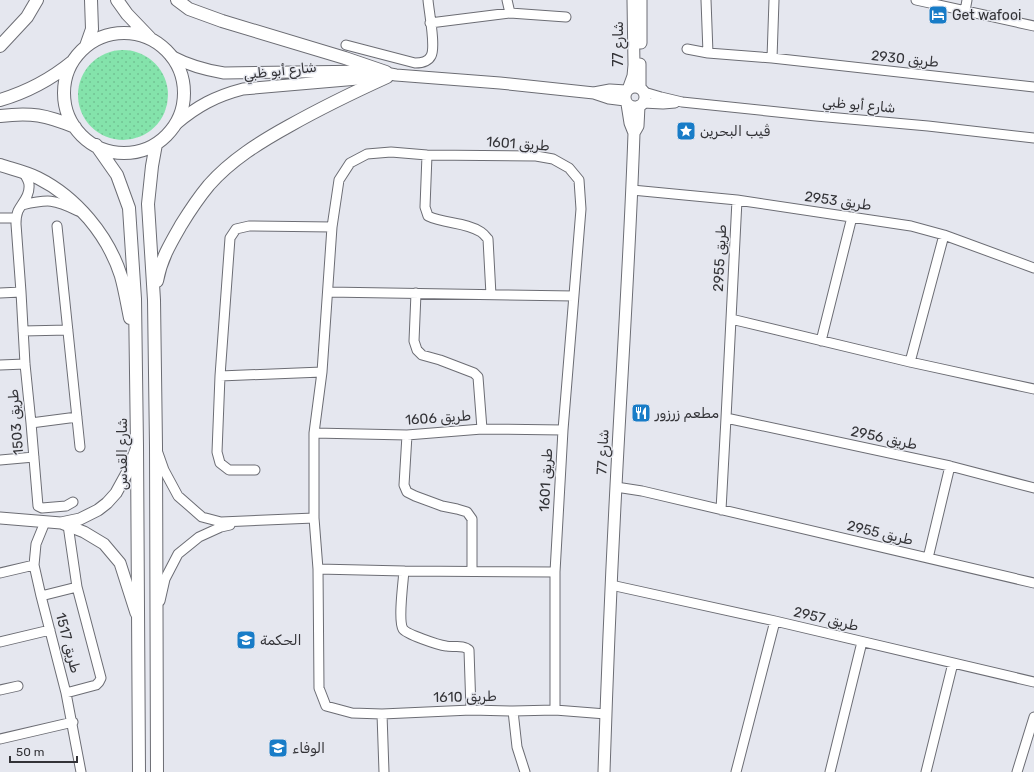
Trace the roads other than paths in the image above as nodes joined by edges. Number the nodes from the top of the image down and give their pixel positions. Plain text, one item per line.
1 (37, 0) edge
2 (91, 0) edge
3 (117, 0) edge
4 (177, 0) edge
5 (428, 0) edge
6 (507, 0) edge
7 (633, 0) edge
8 (641, 0) edge
9 (706, 0) edge
10 (774, 0) edge
11 (916, 0) edge
12 (967, 0) edge
13 (965, 11) junction
14 (510, 13) junction
15 (566, 17) dead end
16 (430, 24) junction
17 (1034, 26) edge
18 (152, 40) junction
19 (346, 45) dead end
20 (0, 46) edge
21 (86, 46) junction
22 (687, 49) dead end
23 (708, 53) junction
24 (171, 56) junction
25 (772, 58) junction
26 (72, 62) junction
27 (390, 75) junction
28 (1034, 87) edge
29 (634, 96) junction
30 (0, 100) edge
31 (0, 116) edge
32 (176, 124) junction
33 (75, 127) junction
34 (1034, 138) edge
35 (156, 144) junction
36 (96, 145) junction
37 (426, 155) junction
38 (0, 165) edge
39 (24, 173) junction
40 (632, 190) junction
41 (737, 200) junction
42 (22, 205) junction
43 (84, 214) junction
44 (852, 217) junction
45 (0, 218) edge
46 (16, 218) junction
47 (57, 226) dead end
48 (332, 227) junction
49 (944, 235) junction
50 (1034, 268) edge
51 (21, 292) junction
52 (328, 292) junction
53 (0, 293) edge
54 (416, 293) junction
55 (490, 294) junction
56 (574, 296) junction
57 (154, 300) junction
58 (731, 320) junction
59 (68, 330) junction
60 (23, 331) junction
61 (821, 341) junction
62 (135, 351) junction
63 (910, 362) junction
64 (25, 364) junction
65 (0, 365) edge
66 (322, 372) junction
67 (220, 376) junction
68 (1034, 389) edge
69 (77, 417) junction
70 (726, 418) junction
71 (31, 423) junction
72 (482, 429) junction
73 (563, 430) junction
74 (314, 433) junction
75 (407, 435) junction
76 (137, 446) junction
77 (156, 446) junction
78 (80, 447) dead end
79 (34, 457) junction
80 (0, 460) edge
81 (950, 466) junction
82 (255, 470) dead end
83 (616, 487) junction
84 (1034, 488) edge
85 (73, 502) dead end
86 (53, 507) junction
87 (721, 510) junction
88 (0, 518) edge
89 (314, 518) junction
90 (247, 522) junction
91 (57, 523) junction
92 (928, 558) junction
93 (34, 565) junction
94 (318, 569) junction
95 (404, 571) junction
96 (472, 572) junction
97 (555, 572) junction
98 (0, 573) edge
99 (1034, 583) edge
100 (611, 585) junction
101 (77, 587) junction
102 (41, 596) junction
103 (156, 616) junction
104 (138, 618) junction
105 (775, 621) junction
106 (50, 630) junction
107 (0, 642) edge
108 (862, 642) junction
109 (953, 663) junction
110 (1034, 682) edge
111 (18, 686) dead end
112 (0, 690) edge
113 (66, 692) junction
114 (326, 706) joint
115 (471, 710) junction
116 (554, 710) junction
117 (513, 711) junction
118 (382, 714) junction
119 (606, 714) junction
120 (1034, 718) edge
121 (72, 722) junction
122 (0, 739) edge
123 (81, 772) edge
124 (138, 772) edge
125 (157, 772) edge
126 (384, 772) edge
127 (525, 772) edge
128 (604, 772) edge
129 (736, 772) edge
130 (830, 772) edge
131 (926, 772) edge
132 (1017, 772) edge

1 - 20 main road
2 - 21 main road
3 - 18 main road
4 - 27 main road
5 - 16 street
6 - 14 street
7 - 29 street, شارع 77
8 - 29 street, شارع 77
9 - 23 street
10 - 25 street
11 - 13 street
12 - 13 street
13 - 17 street
14 - 15 street
14 - 16 street
16 - 19 street
18 - 21 main road
18 - 24 main road
21 - 26 main road
22 - 23 street, طريق 2930
23 - 25 street, طريق 2930
24 - 27 street, شارع أبو ظبي
24 - 32 main road
25 - 28 street, طريق 2930
26 - 30 main road
26 - 33 main road
27 - 29 street, شارع أبو ظبي
27 - 32 street, شارع أبو ظبي
27 - 57 main road
29 - 34 street, شارع أبو ظبي
29 - 40 street, شارع 77
31 - 33 main road
32 - 35 main road
33 - 36 main road
35 - 36 main road
35 - 57 main road
36 - 62 main road, شارع القدس
37 - 48 street, طريق 1601
37 - 55 street
37 - 56 street, طريق 1601
38 - 39 main road
39 - 42 street, طريق 1503
39 - 43 main road
40 - 41 street, طريق 2953
40 - 83 street, شارع 77
41 - 44 street, طريق 2953
41 - 58 street, طريق 2955
42 - 43 street
42 - 46 street, طريق 1503
43 - 62 main road
44 - 49 street, طريق 2953
44 - 61 street
45 - 46 street
46 - 51 street, طريق 1503
47 - 59 street
48 - 52 street, طريق 1601
48 - 67 street
49 - 50 street, طريق 2953
49 - 63 street
51 - 53 street
51 - 60 street, طريق 1503
52 - 54 street
52 - 66 street, طريق 1601
54 - 55 street
54 - 72 street
55 - 56 street
56 - 73 street, طريق 1601
57 - 77 main road
58 - 61 street
58 - 70 street, طريق 2955
59 - 60 street
59 - 69 street
60 - 64 street, طريق 1503
61 - 63 street
62 - 76 main road, شارع القدس
63 - 68 street
64 - 65 street
64 - 71 street, طريق 1503
66 - 67 street
66 - 74 street, طريق 1601
67 - 82 street
69 - 71 street
69 - 78 street
70 - 81 street, طريق 2956
70 - 87 street, طريق 2955
71 - 79 street, طريق 1503
72 - 73 street, طريق 1606
72 - 75 street, طريق 1606
73 - 97 street, طريق 1601
74 - 75 street, طريق 1606
74 - 89 street, طريق 1601
75 - 96 street
76 - 91 street
76 - 104 main road, شارع القدس
77 - 90 street
77 - 103 main road
79 - 80 street
79 - 86 street, طريق 1503
81 - 84 street, طريق 2956
81 - 92 street
83 - 87 street, طريق 2955
83 - 100 street, شارع 77
85 - 86 street
86 - 91 street
87 - 92 street, طريق 2955
88 - 91 street
89 - 90 street
89 - 94 street, طريق 1601
90 - 103 street
91 - 93 street, طريق 1517
91 - 101 street
91 - 104 street
92 - 99 street, طريق 2955
93 - 98 street
93 - 102 street, طريق 1517
94 - 95 street
94 - 114 street, طريق 1601
95 - 96 street
95 - 115 street
96 - 97 street
97 - 116 street, طريق 1601
100 - 105 street, طريق 2957
100 - 119 street, شارع 77
101 - 102 street
101 - 113 street
102 - 106 street, طريق 1517
103 - 125 main road
104 - 124 main road, شارع القدس
105 - 108 street, طريق 2957
105 - 129 street
106 - 107 street
106 - 113 street, طريق 1517
108 - 109 street, طريق 2957
108 - 130 street
109 - 110 street, طريق 2957
109 - 131 street
111 - 112 street
113 - 121 street, طريق 1517
114 - 118 street, طريق 1610
115 - 117 street, طريق 1610
115 - 118 street, طريق 1610
116 - 117 street, طريق 1610
116 - 119 street, طريق 1610
117 - 127 street
118 - 126 street
119 - 128 street, شارع 77
120 - 132 street
121 - 122 street
121 - 123 street, طريق 1517

